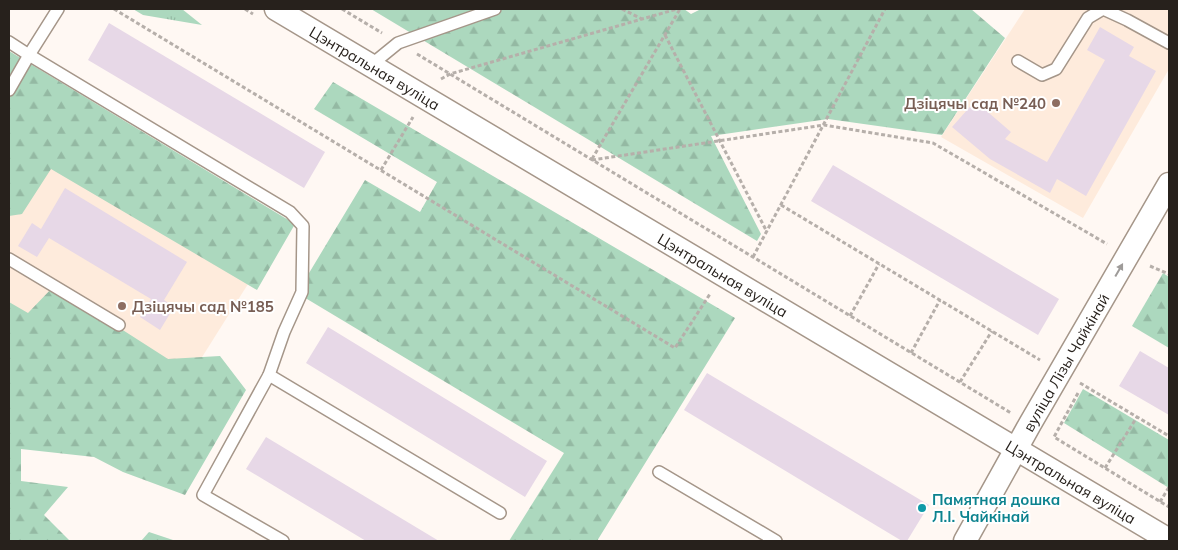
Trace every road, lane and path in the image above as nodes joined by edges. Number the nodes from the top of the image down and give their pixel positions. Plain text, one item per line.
1 (58, 9) edge
2 (114, 9) edge
3 (276, 9) edge
4 (342, 9) edge
5 (495, 9) edge
6 (622, 9) edge
7 (679, 9) edge
8 (885, 9) edge
9 (642, 19) junction
10 (665, 35) junction
11 (9, 42) edge
12 (398, 43) junction
13 (1169, 44) edge
14 (28, 54) junction
15 (1018, 61) dead end
16 (371, 65) junction
17 (450, 74) junction
18 (9, 90) edge
19 (416, 111) dead end
20 (824, 125) junction
21 (720, 140) junction
22 (592, 160) junction
23 (381, 170) junction
24 (1169, 184) edge
25 (781, 205) junction
26 (767, 232) junction
27 (1108, 244) dead end
28 (753, 257) junction
29 (9, 259) edge
30 (880, 264) junction
31 (1150, 266) dead end
32 (1169, 274) edge
33 (713, 288) dead end
34 (940, 300) junction
35 (850, 316) junction
36 (118, 325) dead end
37 (992, 331) junction
38 (911, 353) junction
39 (1060, 372) junction
40 (269, 375) junction
41 (960, 382) junction
42 (1016, 416) dead end
43 (1137, 417) junction
44 (1169, 436) edge
45 (1054, 437) dead end
46 (1016, 449) junction
47 (1105, 468) junction
48 (659, 472) dead end
49 (1169, 487) edge
50 (1160, 502) junction
51 (1169, 508) edge
52 (500, 513) dead end
53 (1169, 540) edge
54 (284, 541) edge
55 (776, 541) edge
56 (965, 541) edge

1 - 14 lane
2 - 23 path
3 - 16 street, Цэнтральная вуліца
4 - 12 path
5 - 12 lane
6 - 9 path
7 - 9 path
7 - 10 path
8 - 20 path
9 - 17 path
10 - 21 path
10 - 22 path
11 - 14 lane
12 - 16 lane
12 - 17 path
13 - 15 lane
14 - 18 lane
14 - 40 lane
16 - 46 street, Цэнтральная вуліца
17 - 22 path
19 - 23 path
20 - 21 path
20 - 25 path
20 - 27 path
21 - 22 path
21 - 26 path
22 - 28 path
23 - 33 path
39 -> 24 street, вуліца Лізы Чайкінай
25 - 26 path
25 - 30 path
26 - 28 path
28 - 35 path
29 - 36 lane
30 - 34 path
30 - 35 path
31 - 32 path
34 - 37 path
34 - 38 path
35 - 38 path
37 - 39 path
37 - 41 path
38 - 41 path
39 - 43 path
39 - 46 street, вуліца Лізы Чайкінай
40 - 52 lane
40 - 54 lane
41 - 42 path
43 - 44 path
43 - 47 path
45 - 47 path
46 - 53 street, Цэнтральная вуліца
46 - 56 street, вуліца Лізы Чайкінай
47 - 50 path
48 - 55 lane
49 - 50 path
50 - 51 path

